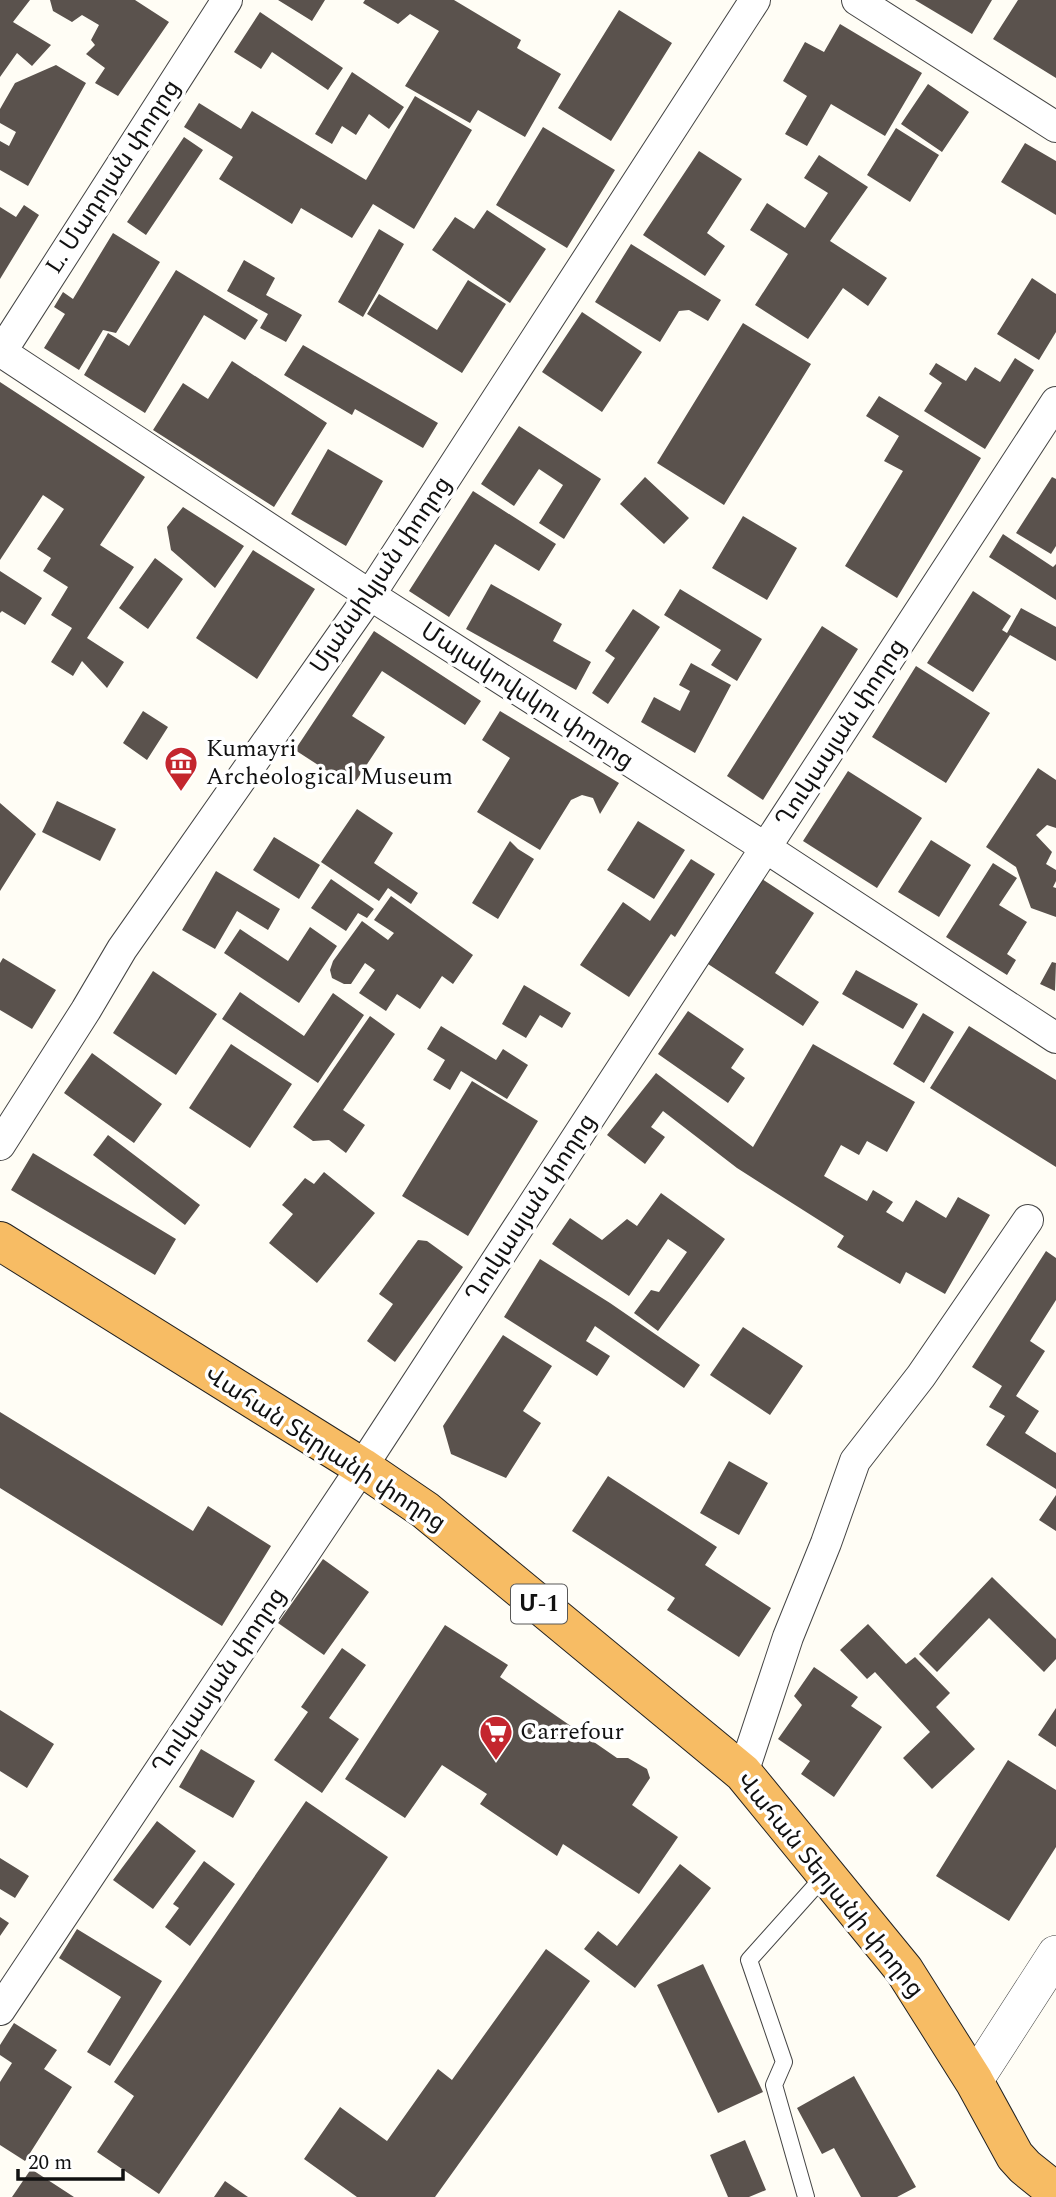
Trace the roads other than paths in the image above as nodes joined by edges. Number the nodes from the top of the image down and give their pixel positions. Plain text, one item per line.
1 (227, 0) edge
2 (755, 0) edge
3 (857, 0) edge
4 (1056, 127) edge
5 (0, 352) edge
6 (1056, 402) edge
7 (370, 595) junction
8 (766, 848) junction
9 (1056, 1038) edge
10 (0, 1144) edge
11 (1028, 1220) dead end
12 (0, 1241) edge
13 (362, 1467) junction
14 (743, 1773) junction
15 (826, 1874) junction
16 (1056, 1954) edge
17 (0, 2010) edge
18 (974, 2081) junction
19 (1028, 2182) edge
20 (1056, 2192) edge
21 (806, 2197) edge

1 - 5 street, L. Մադոյան փողոց
2 - 7 street, Մյանսիկյան փողոց
3 - 4 street
5 - 7 street, Մայակովսկու փողոց
6 - 8 street, Ղուկասյան փողոց
7 - 8 street, Մայակովսկու փողոց
7 - 10 street, Մյանսիկյան փողոց
8 - 9 street, Մայակովսկու փողոց
8 - 13 street, Ղուկասյան փողոց
11 - 14 street
12 - 13 highway, Վահան Տերյանի փողոց / Մ-1
13 - 14 highway, Վահան Տերյանի փողոց / Մ-1
13 - 17 street, Ղուկասյան փողոց
14 - 15 highway, Վահան Տերյանի փողոց / Մ-1
15 - 18 highway, Վահան Տերյանի փողոց / Մ-1
15 - 21 lane
16 - 18 street
18 - 19 highway, Վահան Տերյանի փողոց / Մ-1
19 - 20 highway, Վահան Տերյանի փողոց / Մ-1

